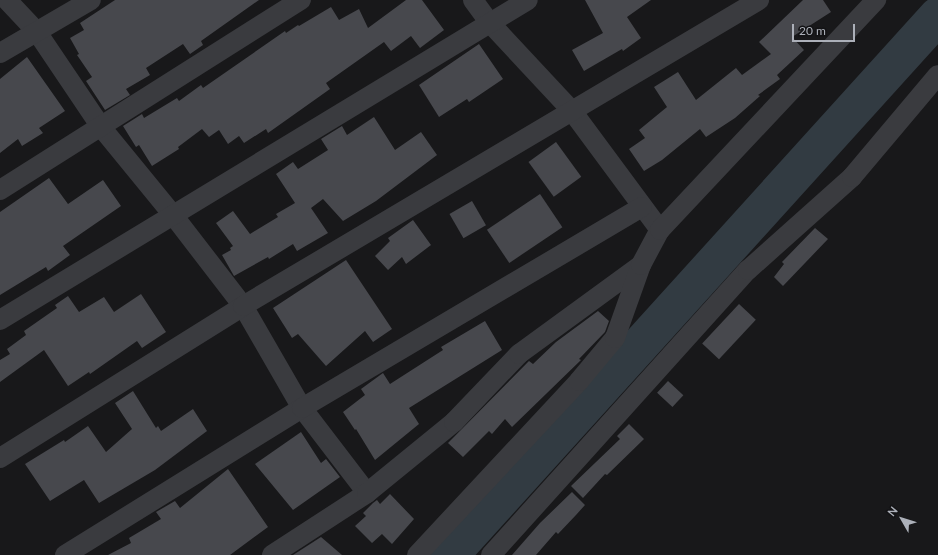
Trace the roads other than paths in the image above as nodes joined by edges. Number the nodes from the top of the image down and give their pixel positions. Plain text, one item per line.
1 (7, 0) edge
2 (91, 0) edge
3 (301, 0) edge
4 (473, 0) edge
5 (528, 0) edge
6 (759, 0) edge
7 (876, 0) edge
8 (490, 23) junction
9 (37, 32) junction
10 (0, 53) edge
11 (938, 75) edge
12 (572, 111) junction
13 (101, 127) junction
14 (0, 190) edge
15 (642, 207) junction
16 (173, 215) junction
17 (660, 230) junction
18 (641, 265) junction
19 (243, 306) junction
20 (0, 320) edge
21 (302, 408) junction
22 (0, 458) edge
23 (367, 493) junction
24 (65, 555) edge
25 (272, 555) edge
26 (417, 555) edge
27 (490, 555) edge

1 - 9 street
2 - 9 street
3 - 13 street
4 - 8 street
5 - 8 street
6 - 12 street
7 - 17 street
8 - 12 street
8 - 16 street
9 - 10 street
9 - 13 street
11 - 27 street
12 - 15 street
12 - 19 street
13 - 14 street
13 - 16 street
15 - 17 street
15 - 21 street
16 - 19 street
16 - 20 street
17 - 18 street
18 - 23 street
18 - 26 street
19 - 21 street
19 - 22 street
21 - 23 street
21 - 24 street
23 - 25 street

